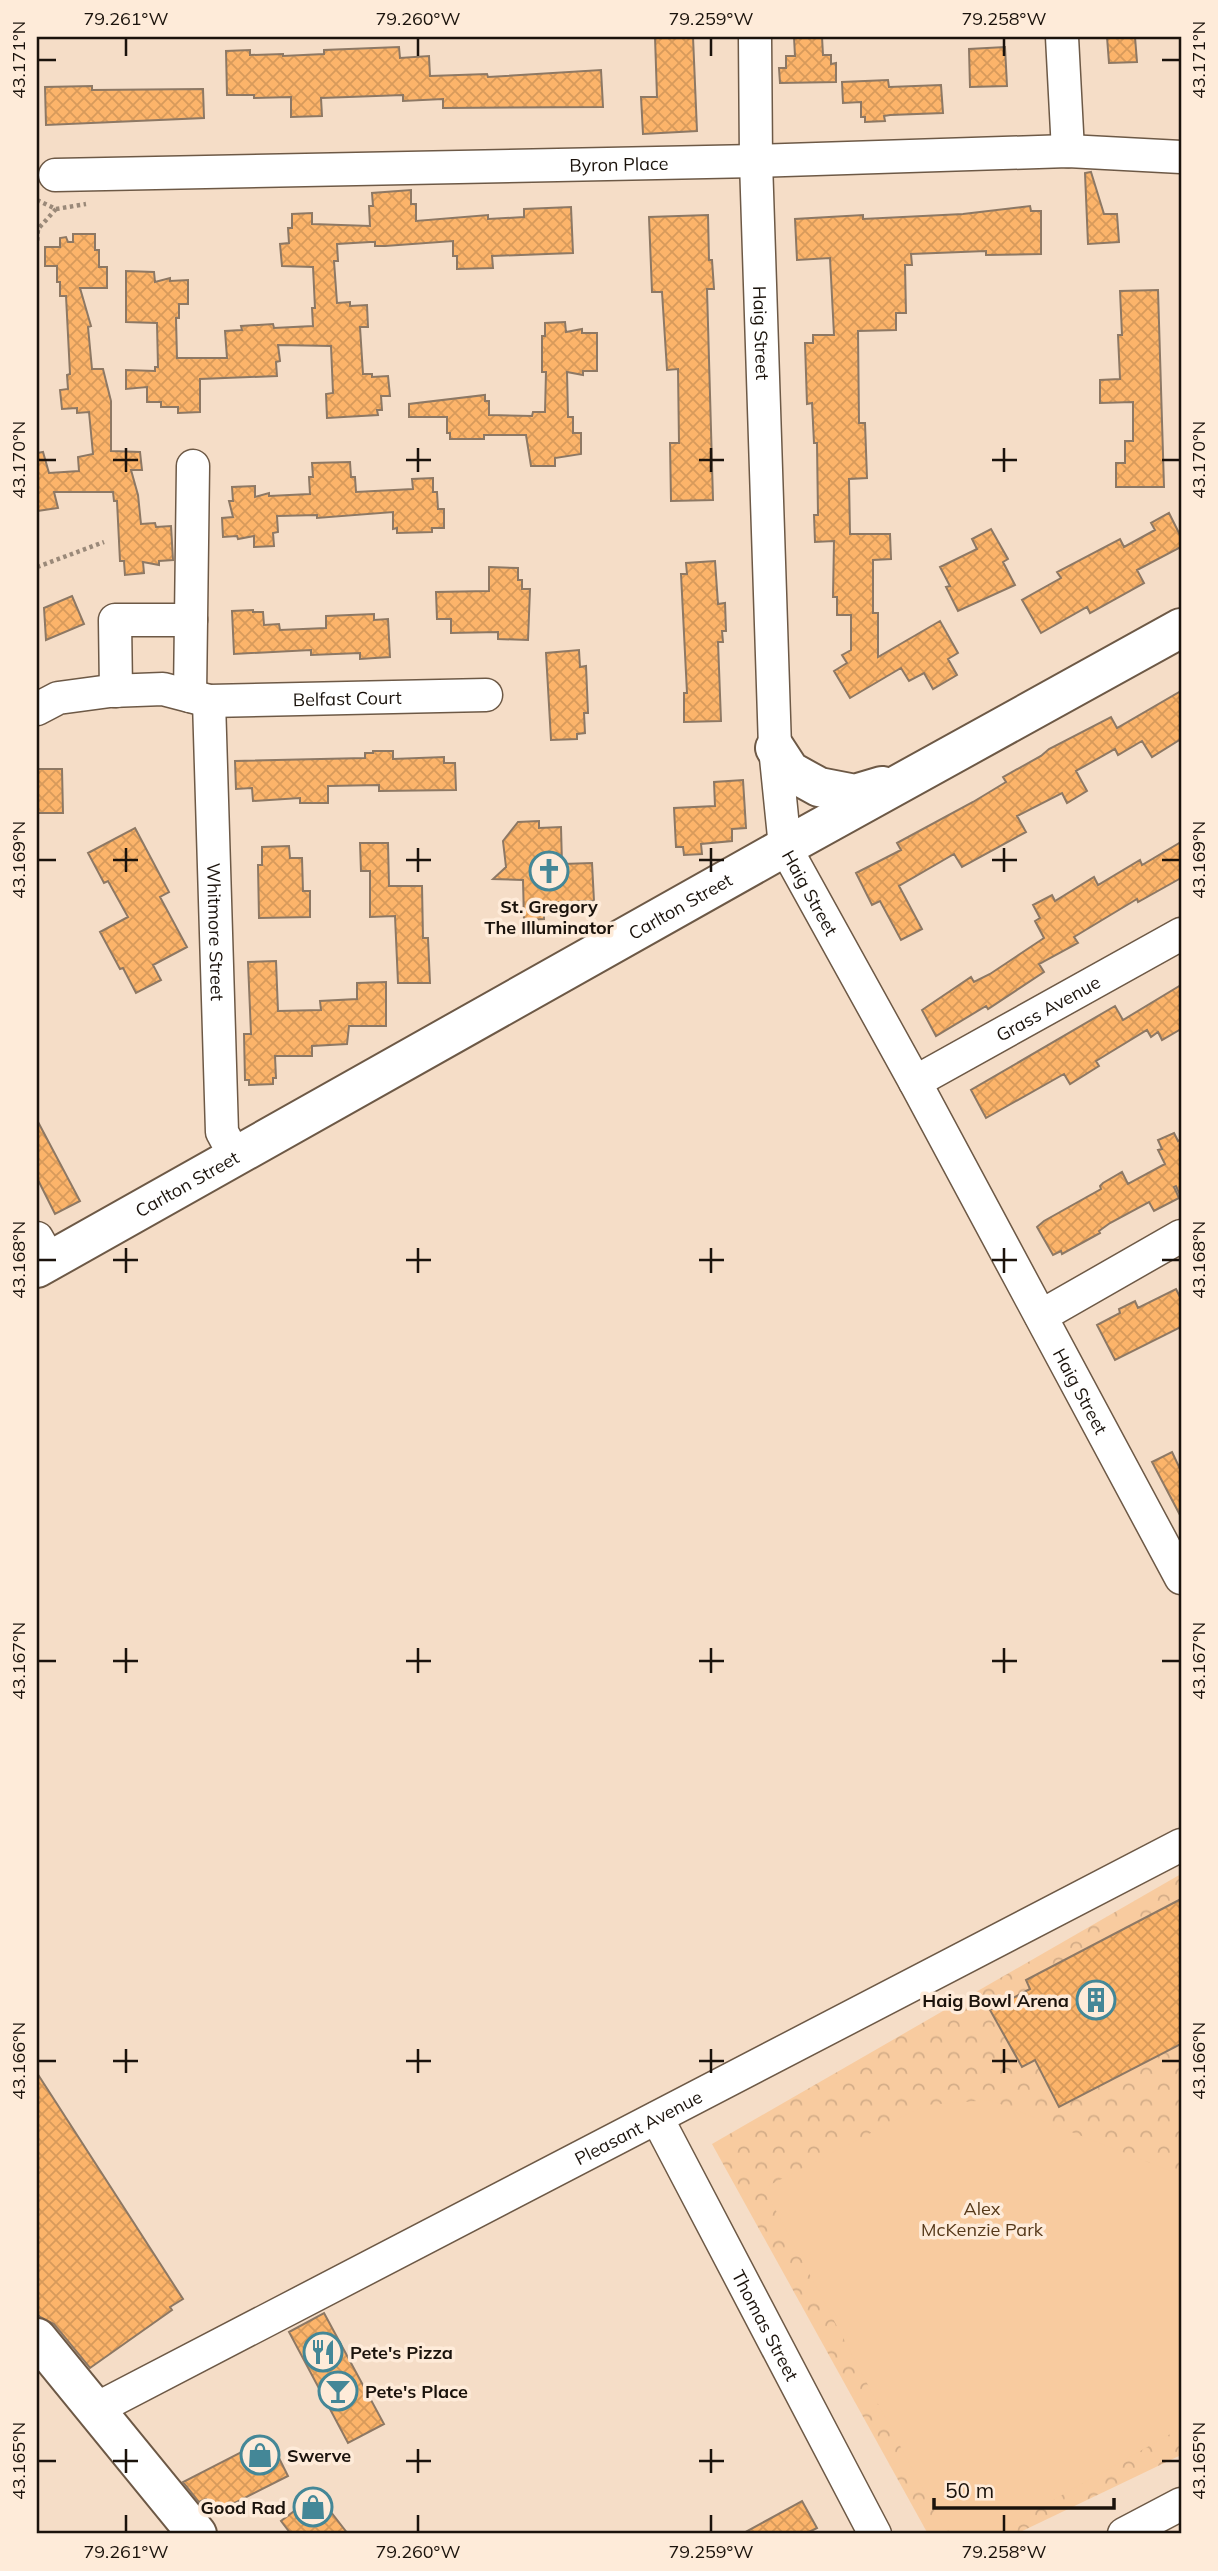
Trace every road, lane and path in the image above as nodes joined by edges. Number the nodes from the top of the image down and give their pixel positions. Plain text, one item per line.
1 (755, 37) edge
2 (1062, 37) edge
3 (1068, 151) junction
4 (1181, 157) edge
5 (756, 162) junction
6 (46, 187) edge
7 (37, 244) edge
8 (194, 466) dead end
9 (104, 542) dead end
10 (37, 567) edge
11 (191, 621) junction
12 (1181, 628) edge
13 (116, 691) junction
14 (486, 695) dead end
15 (200, 699) junction
16 (37, 709) edge
17 (775, 748) junction
18 (907, 779) junction
19 (785, 847) junction
20 (1181, 934) edge
21 (915, 1082) junction
22 (236, 1158) junction
23 (1181, 1236) edge
24 (41, 1256) edge
25 (1041, 1316) junction
26 (1173, 1545) edge
27 (1181, 1578) edge
28 (1181, 1845) edge
29 (657, 2118) junction
30 (37, 2338) edge
31 (96, 2409) junction
32 (1181, 2504) edge
33 (197, 2534) edge
34 (875, 2534) edge
35 (1124, 2534) edge

1 - 5 street, Haig Street
2 - 3 street
3 - 4 street, Byron Place
3 - 5 street, Byron Place
5 - 6 street, Byron Place
5 - 17 street, Haig Street
6 - 7 path
8 - 11 street, Whitmore Street
9 - 10 path
11 - 13 street
11 - 15 street, Whitmore Street
12 - 18 main road, Carlton Street
13 - 15 street, Belfast Court
13 - 16 street, Belfast Court
14 - 15 street, Belfast Court
15 - 22 street, Whitmore Street
17 - 18 main road
17 - 19 street, Haig Street
18 - 19 main road, Carlton Street
19 - 21 street, Haig Street
19 - 22 main road, Carlton Street
20 - 21 street, Grass Avenue
21 - 25 street, Haig Street
22 - 24 main road, Carlton Street
23 - 25 street
25 - 26 street, Haig Street
26 - 27 street, Haig Street
28 - 29 street, Pleasant Avenue
29 - 31 street, Pleasant Avenue
29 - 34 street, Thomas Street
30 - 31 main road
31 - 33 main road
32 - 35 street

